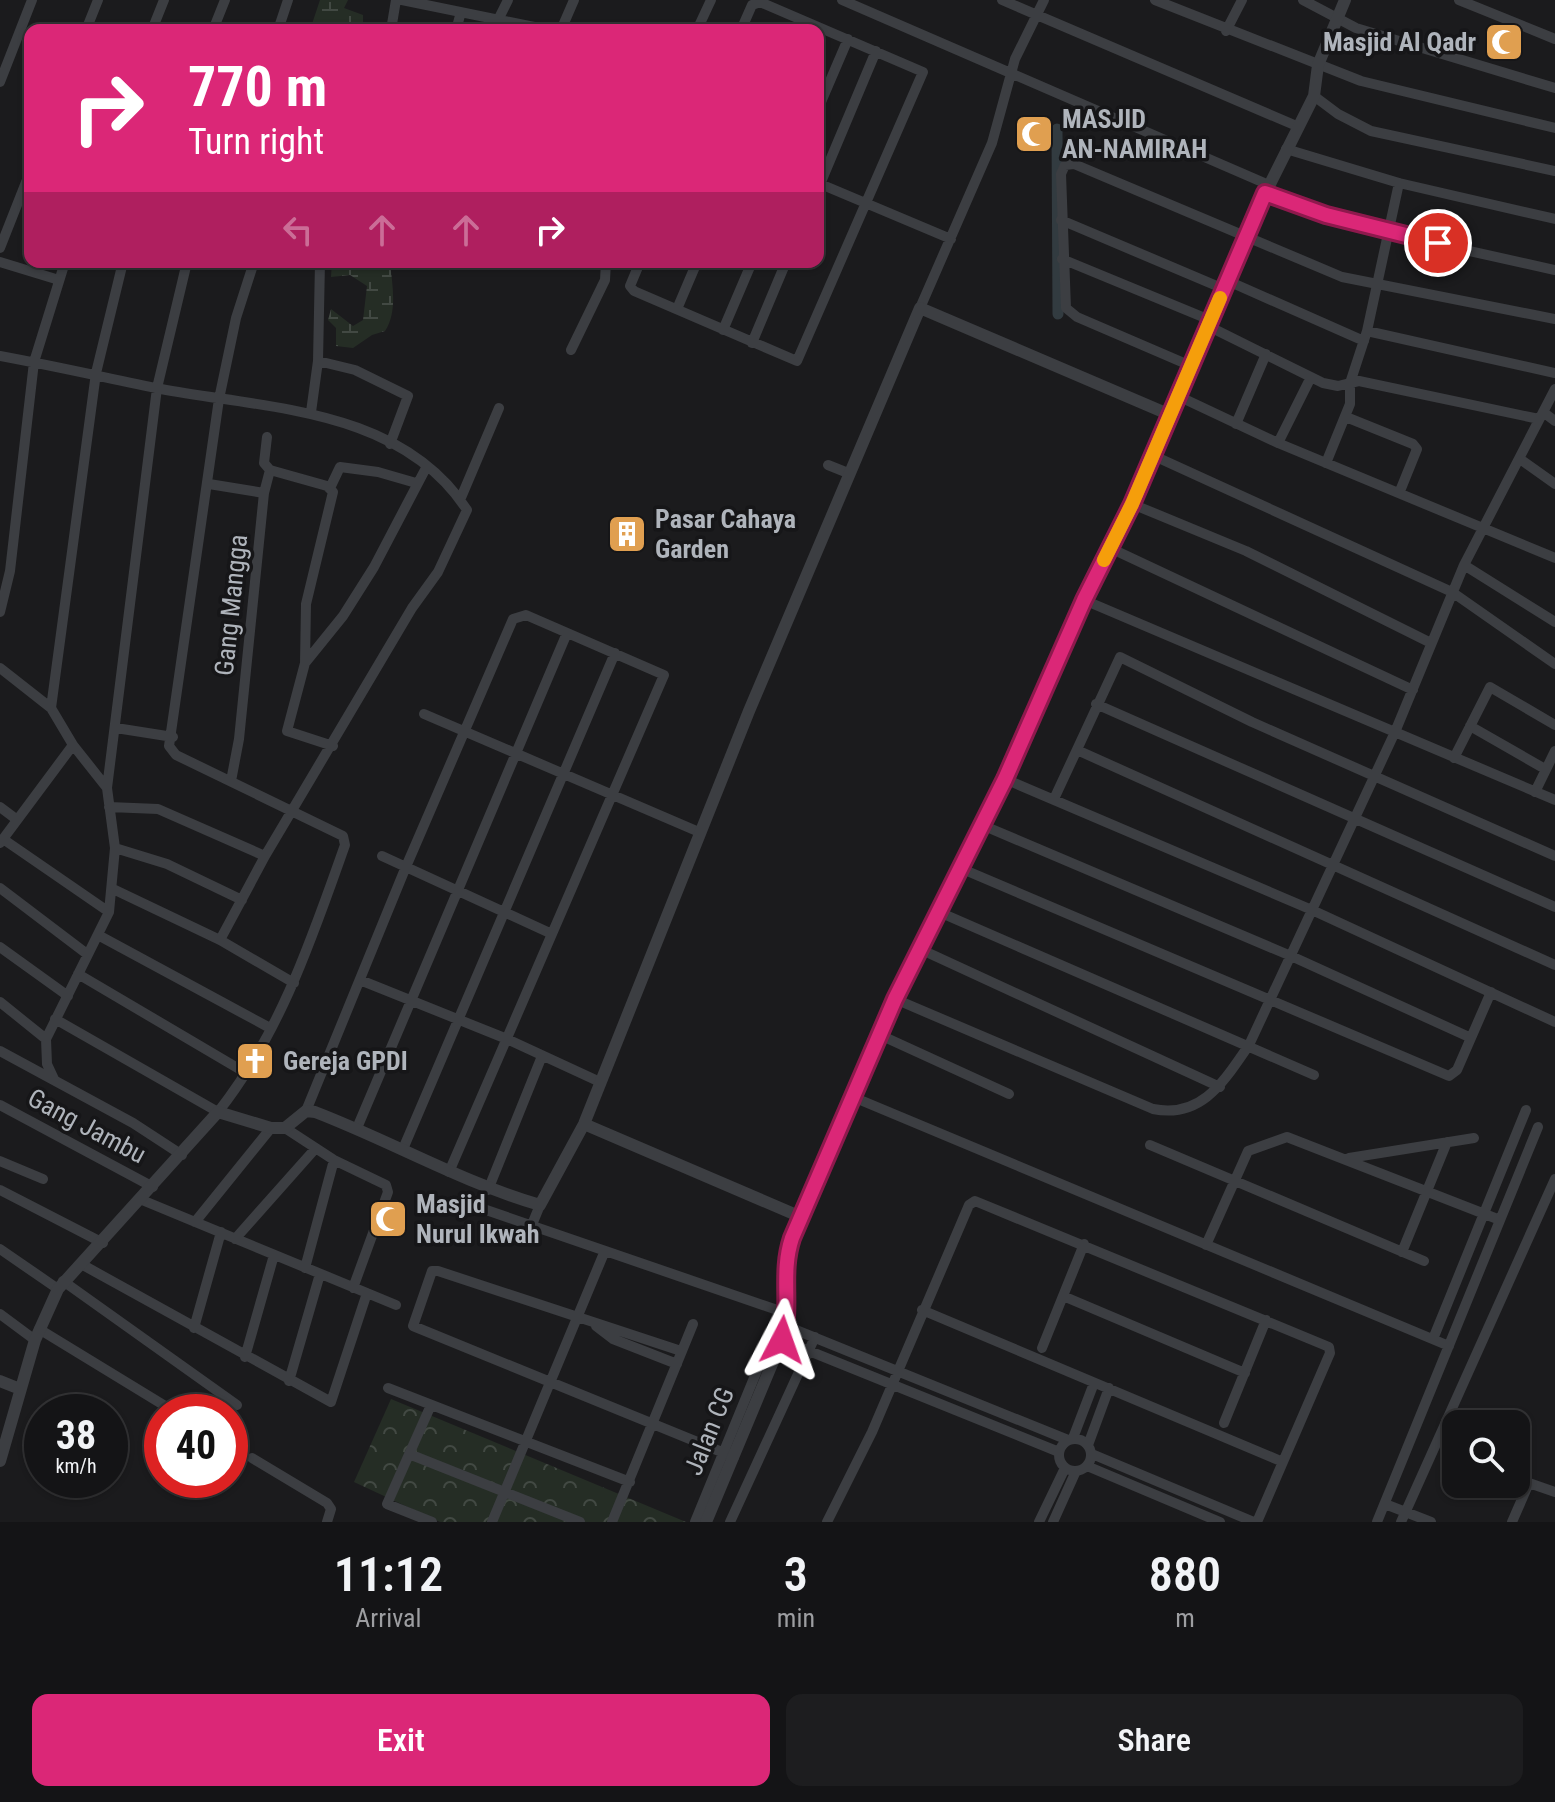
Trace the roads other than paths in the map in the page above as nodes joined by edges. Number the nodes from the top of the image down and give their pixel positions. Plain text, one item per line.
1 (32, 0) edge
2 (98, 0) edge
3 (164, 0) edge
4 (225, 0) edge
5 (288, 0) edge
6 (399, 0) edge
7 (508, 0) edge
8 (574, 0) edge
9 (711, 0) edge
10 (842, 0) edge
11 (1002, 0) edge
12 (1044, 0) edge
13 (1155, 0) edge
14 (1242, 0) edge
15 (1303, 0) edge
16 (1345, 0) edge
17 (1459, 0) edge
18 (440, 3) edge
19 (461, 12) junction
20 (1038, 13) junction
21 (1338, 17) junction
22 (499, 18) junction
23 (88, 24) edge
24 (154, 24) edge
25 (215, 24) edge
26 (280, 24) edge
27 (393, 24) edge
28 (458, 24) edge
29 (513, 24) edge
30 (564, 24) edge
31 (700, 24) edge
32 (744, 24) edge
33 (798, 24) edge
34 (1226, 31) junction
35 (824, 32) edge
36 (848, 39) junction
37 (1555, 39) edge
38 (876, 51) junction
39 (1318, 65) junction
40 (1009, 75) junction
41 (0, 82) edge
42 (1555, 88) edge
43 (824, 95) edge
44 (1314, 96) junction
45 (1299, 127) junction
46 (1555, 128) edge
47 (1286, 149) junction
48 (1555, 171) edge
49 (824, 173) edge
50 (1399, 183) junction
51 (24, 187) edge
52 (824, 187) edge
53 (1267, 189) junction
54 (866, 204) junction
55 (1555, 219) edge
56 (1061, 220) junction
57 (1388, 233) junction
58 (1244, 236) junction
59 (951, 239) junction
60 (0, 248) edge
61 (1062, 259) junction
62 (0, 262) edge
63 (63, 268) edge
64 (122, 268) edge
65 (186, 268) edge
66 (252, 268) edge
67 (320, 268) edge
68 (606, 268) edge
69 (638, 268) edge
70 (694, 268) edge
71 (749, 268) edge
72 (783, 268) edge
73 (1555, 270) edge
74 (59, 280) junction
75 (1226, 285) junction
76 (1378, 285) junction
77 (920, 308) junction
78 (677, 309) junction
79 (1555, 319) edge
80 (1209, 323) junction
81 (723, 330) junction
82 (1366, 336) junction
83 (752, 343) junction
84 (571, 350) dead end
85 (1266, 354) junction
86 (0, 356) edge
87 (318, 361) junction
88 (34, 362) junction
89 (1191, 366) junction
90 (96, 373) junction
91 (1555, 373) edge
92 (1311, 377) junction
93 (1350, 383) junction
94 (157, 388) junction
95 (1555, 389) edge
96 (1178, 396) junction
97 (219, 399) junction
98 (499, 408) dead end
99 (311, 412) junction
100 (1168, 414) junction
101 (1541, 416) junction
102 (1346, 417) junction
103 (1555, 421) edge
104 (1236, 424) junction
105 (267, 437) dead end
106 (1278, 443) junction
107 (390, 444) junction
108 (1152, 455) junction
109 (1520, 459) junction
110 (1326, 463) junction
111 (828, 465) dead end
112 (427, 466) junction
113 (270, 470) junction
114 (848, 473) junction
115 (416, 483) junction
116 (209, 484) junction
117 (1555, 484) edge
118 (330, 488) junction
119 (1400, 491) junction
120 (264, 493) junction
121 (460, 500) junction
122 (1132, 504) junction
123 (1484, 526) junction
124 (1110, 548) junction
125 (1555, 558) edge
126 (1464, 565) junction
127 (5, 570) edge
128 (1452, 592) junction
129 (1084, 600) junction
130 (0, 612) edge
131 (1555, 622) edge
132 (567, 633) junction
133 (1431, 643) junction
134 (615, 653) junction
135 (305, 663) junction
136 (1555, 664) edge
137 (0, 668) edge
138 (1413, 690) junction
139 (1096, 704) junction
140 (51, 708) junction
141 (424, 714) dead end
142 (1555, 725) edge
143 (1470, 726) junction
144 (116, 728) junction
145 (465, 730) junction
146 (1395, 732) junction
147 (173, 737) junction
148 (73, 745) junction
149 (333, 746) junction
150 (1077, 750) junction
151 (515, 751) junction
152 (1555, 751) edge
153 (1454, 758) junction
154 (1545, 769) junction
155 (564, 772) junction
156 (1373, 776) junction
157 (1005, 779) junction
158 (231, 781) junction
159 (107, 788) junction
160 (1535, 792) junction
161 (613, 793) junction
162 (1054, 799) junction
163 (1555, 800) edge
164 (0, 807) edge
165 (109, 807) junction
166 (292, 812) junction
167 (16, 819) junction
168 (1352, 820) junction
169 (982, 825) junction
170 (699, 832) junction
171 (1, 841) edge
172 (115, 848) junction
173 (265, 856) junction
174 (382, 856) dead end
175 (1555, 856) edge
176 (1331, 865) junction
177 (960, 868) junction
178 (405, 869) junction
179 (0, 888) edge
180 (113, 889) junction
181 (456, 892) junction
182 (242, 900) junction
183 (1555, 907) edge
184 (1312, 910) junction
185 (109, 912) junction
186 (939, 912) junction
187 (505, 914) junction
188 (552, 934) junction
189 (98, 935) junction
190 (220, 940) junction
191 (0, 947) edge
192 (922, 950) junction
193 (87, 954) junction
194 (1291, 956) junction
195 (1555, 965) edge
196 (78, 974) junction
197 (360, 980) junction
198 (294, 983) junction
199 (1491, 992) junction
200 (68, 996) junction
201 (895, 999) junction
202 (411, 1001) junction
203 (1269, 1001) junction
204 (0, 1002) edge
205 (457, 1018) junction
206 (55, 1019) junction
207 (1555, 1022) edge
208 (270, 1028) junction
209 (880, 1035) junction
210 (1469, 1037) junction
211 (46, 1039) junction
212 (507, 1039) junction
213 (1249, 1045) junction
214 (0, 1051) edge
215 (542, 1056) junction
216 (246, 1073) junction
217 (1314, 1075) dead end
218 (54, 1079) junction
219 (600, 1082) junction
220 (1220, 1087) junction
221 (1009, 1094) dead end
222 (853, 1097) junction
223 (0, 1105) edge
224 (1526, 1110) dead end
225 (306, 1111) junction
226 (218, 1112) junction
227 (584, 1124) junction
228 (1538, 1127) dead end
229 (271, 1128) junction
230 (285, 1128) junction
231 (357, 1128) junction
232 (1474, 1138) dead end
233 (1447, 1142) junction
234 (1150, 1145) dead end
235 (315, 1149) junction
236 (403, 1149) junction
237 (182, 1155) junction
238 (1347, 1158) junction
239 (334, 1160) junction
240 (0, 1161) edge
241 (449, 1172) junction
242 (43, 1179) dead end
243 (1555, 1179) edge
244 (1234, 1180) junction
245 (153, 1187) junction
246 (0, 1190) edge
247 (488, 1190) junction
248 (1427, 1190) junction
249 (142, 1200) junction
250 (463, 1202) dead end
251 (540, 1205) junction
252 (1484, 1213) junction
253 (801, 1217) junction
254 (1500, 1220) junction
255 (195, 1222) junction
256 (531, 1227) junction
257 (221, 1232) junction
258 (235, 1239) junction
259 (103, 1243) junction
260 (1084, 1244) junction
261 (1206, 1245) junction
262 (0, 1249) edge
263 (1402, 1252) junction
264 (604, 1253) junction
265 (274, 1255) junction
266 (1424, 1261) dead end
267 (81, 1264) junction
268 (305, 1268) junction
269 (320, 1274) junction
270 (61, 1285) junction
271 (353, 1288) junction
272 (367, 1293) junction
273 (1063, 1296) junction
274 (396, 1305) dead end
275 (922, 1310) junction
276 (0, 1314) edge
277 (785, 1317) junction
278 (579, 1320) junction
279 (1266, 1320) junction
280 (693, 1324) dead end
281 (595, 1325) junction
282 (194, 1328) junction
283 (37, 1335) junction
284 (815, 1337) junction
285 (1433, 1339) junction
286 (782, 1340) junction
287 (1449, 1346) junction
288 (1042, 1348) dead end
289 (681, 1351) junction
290 (809, 1351) junction
291 (245, 1357) junction
292 (677, 1364) junction
293 (897, 1371) junction
294 (1245, 1373) junction
295 (0, 1381) edge
296 (289, 1381) junction
297 (552, 1381) junction
298 (1094, 1383) junction
299 (892, 1385) junction
300 (388, 1388) dead end
301 (1109, 1388) junction
302 (20, 1389) junction
303 (221, 1394) edge
304 (144, 1395) edge
305 (431, 1405) junction
306 (1224, 1423) dead end
307 (653, 1425) junction
308 (1071, 1439) junction
309 (523, 1443) junction
310 (1090, 1449) junction
311 (1059, 1452) junction
312 (409, 1454) junction
313 (728, 1455) junction
314 (252, 1458) dead end
315 (0, 1461) edge
316 (1283, 1462) junction
317 (1076, 1468) junction
318 (630, 1482) junction
319 (1555, 1492) edge
320 (505, 1493) junction
321 (1385, 1504) junction
322 (1403, 1517) edge
323 (327, 1522) edge
324 (432, 1522) edge
325 (492, 1522) edge
326 (580, 1522) edge
327 (612, 1522) edge
328 (695, 1522) edge
329 (706, 1522) edge
330 (730, 1522) edge
331 (827, 1522) edge
332 (1039, 1522) edge
333 (1053, 1522) edge
334 (1220, 1522) edge
335 (1255, 1522) edge
336 (1377, 1522) edge
337 (1431, 1522) edge
338 (1512, 1522) edge

1 - 41 street
2 - 23 street
3 - 24 street
4 - 25 street
5 - 26 street
6 - 18 street
6 - 27 street
7 - 22 street
8 - 30 street
9 - 31 street
10 - 40 street
11 - 20 street
12 - 20 street
13 - 34 street
14 - 34 street
15 - 21 street
16 - 21 street
17 - 37 street
18 - 19 street
19 - 22 street
19 - 28 street
20 - 40 street
20 - 45 street
21 - 39 street
21 - 42 street
22 - 29 street
32 - 33 street
34 - 39 street
35 - 36 street
36 - 38 street
36 - 43 street
38 - 49 street
38 - 54 street
39 - 44 street
39 - 46 street
40 - 53 street
40 - 59 street
44 - 45 street
44 - 48 street
45 - 47 street
47 - 50 street
47 - 53 street
50 - 55 street
50 - 57 street
51 - 60 street
52 - 54 street
53 - 57 street
53 - 58 street
54 - 59 street
54 - 83 street
56 - 58 street
56 - 61 street
56 - 75 street
57 - 73 street
57 - 76 street
58 - 75 street
58 - 76 street
59 - 77 street
61 - 80 street
61 - 89 street
62 - 74 street
63 - 74 street
64 - 90 street
65 - 94 street
66 - 97 street
67 - 87 street
68 - 84 street
69 - 78 street
70 - 78 street
71 - 81 street
72 - 83 street
74 - 88 street
75 - 80 street
75 - 82 street
76 - 79 street
76 - 82 street
77 - 100 street
77 - 114 street
78 - 81 street
80 - 85 street
80 - 89 street
81 - 83 street
82 - 91 street
82 - 93 street
85 - 92 street
85 - 104 street
86 - 88 street
87 - 99 street
87 - 107 street
88 - 90 street
88 - 127 street
89 - 96 street
90 - 94 street
90 - 140 street
92 - 93 street
92 - 106 street
93 - 101 street
93 - 102 street
94 - 97 street
94 - 144 street
95 - 101 street
96 - 100 street
96 - 104 street
97 - 99 street
97 - 116 street
98 - 121 street
99 - 107 street
100 - 108 street
101 - 103 street
101 - 109 street
102 - 110 street
102 - 119 street
104 - 106 street
105 - 113 street, Gang Mangga
106 - 110 street
107 - 112 street
108 - 122 street
108 - 128 street
109 - 117 street
109 - 123 street
110 - 119 street
111 - 114 street
112 - 115 street
112 - 121 street
113 - 118 street
113 - 120 street, Gang Mangga
114 - 170 street
115 - 118 street
115 - 135 street
116 - 120 street
116 - 147 street
118 - 135 street
119 - 123 street
120 - 158 street, Gang Mangga
121 - 149 street
122 - 124 street
122 - 133 street
123 - 125 street
123 - 126 street
124 - 129 street
124 - 138 street
126 - 128 street
126 - 131 street
127 - 130 street
128 - 133 street
128 - 136 street
129 - 146 street
129 - 157 street
132 - 134 street
132 - 145 street
132 - 151 street
133 - 138 street
134 - 155 street
134 - 161 street
135 - 149 street
137 - 140 street
138 - 146 street
139 - 150 street
139 - 156 street
139 - 168 street
140 - 148 street
141 - 145 street
142 - 143 street
143 - 153 street
143 - 154 street
144 - 147 street
144 - 159 street
145 - 151 street
145 - 178 street
146 - 153 street
146 - 156 street
147 - 158 street
148 - 159 street
148 - 167 street
149 - 166 street
150 - 162 street
150 - 176 street
151 - 155 street
151 - 181 street
152 - 154 street
153 - 160 street
154 - 160 street
155 - 161 street
155 - 187 street
156 - 168 street
156 - 175 street
157 - 162 street
157 - 169 street
158 - 166 street
159 - 165 street
160 - 163 street
161 - 170 street
161 - 188 street
162 - 184 street
164 - 167 street
165 - 172 street
165 - 173 street
166 - 173 street
166 - 198 street
167 - 171 street
168 - 176 street
168 - 183 street
169 - 177 street
169 - 194 street
170 - 219 street
171 - 185 street
172 - 180 street
172 - 182 street
173 - 182 street
174 - 178 street
176 - 184 street
176 - 195 street
177 - 186 street
177 - 203 street
178 - 181 street
178 - 197 street
179 - 193 street
180 - 185 street
180 - 190 street
181 - 187 street
181 - 202 street
182 - 190 street
184 - 194 street
184 - 199 street
185 - 189 street
186 - 192 street
186 - 213 street
187 - 188 street
187 - 205 street
188 - 212 street
189 - 193 street
189 - 208 street
190 - 198 street
191 - 200 street
192 - 201 street
192 - 220 street
193 - 196 street
194 - 203 street
194 - 210 street
196 - 200 street
196 - 216 street
197 - 202 street
197 - 225 street
198 - 208 street
199 - 207 street
199 - 210 street
200 - 206 street
201 - 209 street
201 - 220 street
202 - 205 street
202 - 231 street
203 - 210 street
203 - 213 street
204 - 211 street
205 - 212 street
205 - 236 street
206 - 211 street
206 - 226 street
208 - 216 street
209 - 221 street
209 - 222 street
211 - 218 street
212 - 215 street
212 - 241 street
213 - 217 street
213 - 220 street
214 - 218 street
215 - 219 street
215 - 247 street
216 - 226 street
218 - 237 street
219 - 227 street
222 - 253 street
222 - 261 street
223 - 245 street, Gang Jambu
224 - 252 street
225 - 230 street
225 - 231 street
226 - 229 street
226 - 237 street
227 - 251 street
227 - 253 street
228 - 254 street
229 - 230 street
229 - 255 street
230 - 235 street
231 - 236 street
232 - 233 street
233 - 238 street
233 - 248 street
234 - 244 street
235 - 239 street
235 - 258 street
236 - 241 street
237 - 245 street
238 - 244 street
238 - 248 street
239 - 268 street
239 - 271 street
240 - 242 street
241 - 247 street
243 - 322 street
244 - 261 street
244 - 263 street
245 - 249 street
246 - 259 street
247 - 251 street
248 - 252 street
248 - 263 street
249 - 255 street
249 - 259 street
250 - 256 street
251 - 256 street
252 - 254 street
252 - 285 street
253 - 277 street
254 - 287 street
255 - 257 street
256 - 264 street
257 - 258 street
257 - 282 street
258 - 265 street
259 - 267 street
260 - 273 street
260 - 275 street
260 - 279 street
261 - 285 street
262 - 270 street
263 - 266 street
264 - 277 street
264 - 278 street
265 - 268 street
265 - 291 street
267 - 270 street
267 - 282 street
268 - 269 street
269 - 271 street
269 - 296 street
270 - 283 street
270 - 303 street
271 - 272 street
272 - 274 street
272 - 296 street
273 - 288 street
273 - 294 street
275 - 293 street
275 - 298 street
276 - 283 street
277 - 284 street
277 - 286 street
277 - 313 street, Jalan CG
278 - 281 street
278 - 297 street
278 - 297 street
279 - 294 street
279 - 316 street
280 - 289 street
281 - 289 street
281 - 292 street
282 - 291 street
283 - 302 street
283 - 304 street
284 - 290 street
284 - 293 street
285 - 287 street
286 - 290 street
286 - 313 street
287 - 321 street
289 - 292 street
290 - 299 street
290 - 330 street
291 - 296 street
292 - 307 street
293 - 299 street
293 - 308 street
294 - 306 street
295 - 302 street
297 - 307 street
297 - 309 street
298 - 301 street
298 - 308 street
299 - 311 street
299 - 331 street
300 - 305 street
301 - 310 street
301 - 316 street
302 - 315 street
305 - 309 street
305 - 312 street
307 - 313 street
307 - 318 street
308 - 310 street
308 - 311 street
309 - 318 street
309 - 320 street
310 - 317 street
310 - 335 street
311 - 317 street
312 - 320 street
312 - 324 street
313 - 328 street, Jalan CG
313 - 329 street
314 - 323 street
316 - 335 street
317 - 332 street
317 - 333 street
317 - 334 street
318 - 327 street
319 - 338 street
320 - 325 street
320 - 326 street
321 - 322 street
321 - 336 street
322 - 337 street

